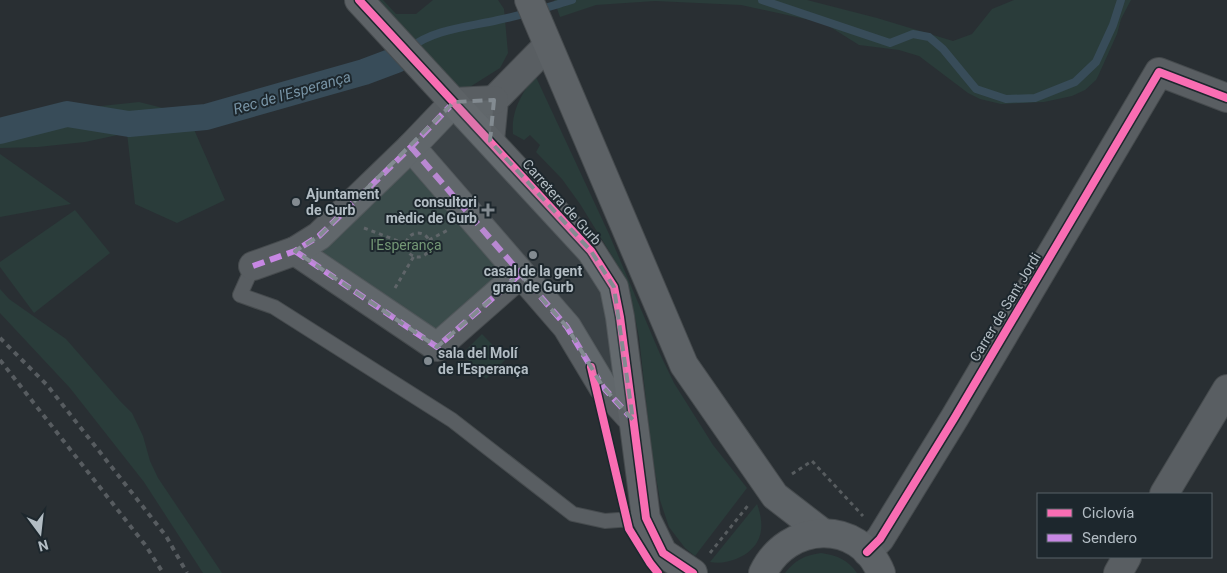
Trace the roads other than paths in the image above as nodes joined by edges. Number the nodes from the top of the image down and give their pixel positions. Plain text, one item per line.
1 (359, 0) edge
2 (529, 0) edge
3 (544, 38) junction
4 (1227, 98) edge
5 (494, 100) junction
6 (454, 102) junction
7 (490, 141) junction
8 (411, 147) junction
9 (295, 251) junction
10 (253, 266) joint
11 (520, 274) junction
12 (1227, 389) edge
13 (633, 420) junction
14 (1165, 493) edge
15 (764, 497) junction
16 (646, 518) junction
17 (822, 533) junction
18 (1126, 558) edge
19 (874, 562) edge
20 (764, 566) edge
21 (699, 567) edge
22 (1118, 573) edge

1 - 6 street, Carretera de Gurb
2 - 3 street
3 - 5 street
3 - 15 street
4 - 19 street, Carrer de Sant Jordi
5 - 6 street
5 - 7 street
6 - 7 street, Carretera de Gurb
6 - 8 street
7 - 13 street, Carretera de Gurb
8 - 9 street
8 - 11 street
9 - 10 street
9 - 11 street
10 - 16 lane
11 - 13 street
12 - 14 street
13 - 16 street, Carretera de Gurb
15 - 17 street
15 - 20 street
16 - 21 street, Carretera de Gurb
17 - 19 street
17 - 20 street
18 - 22 street

